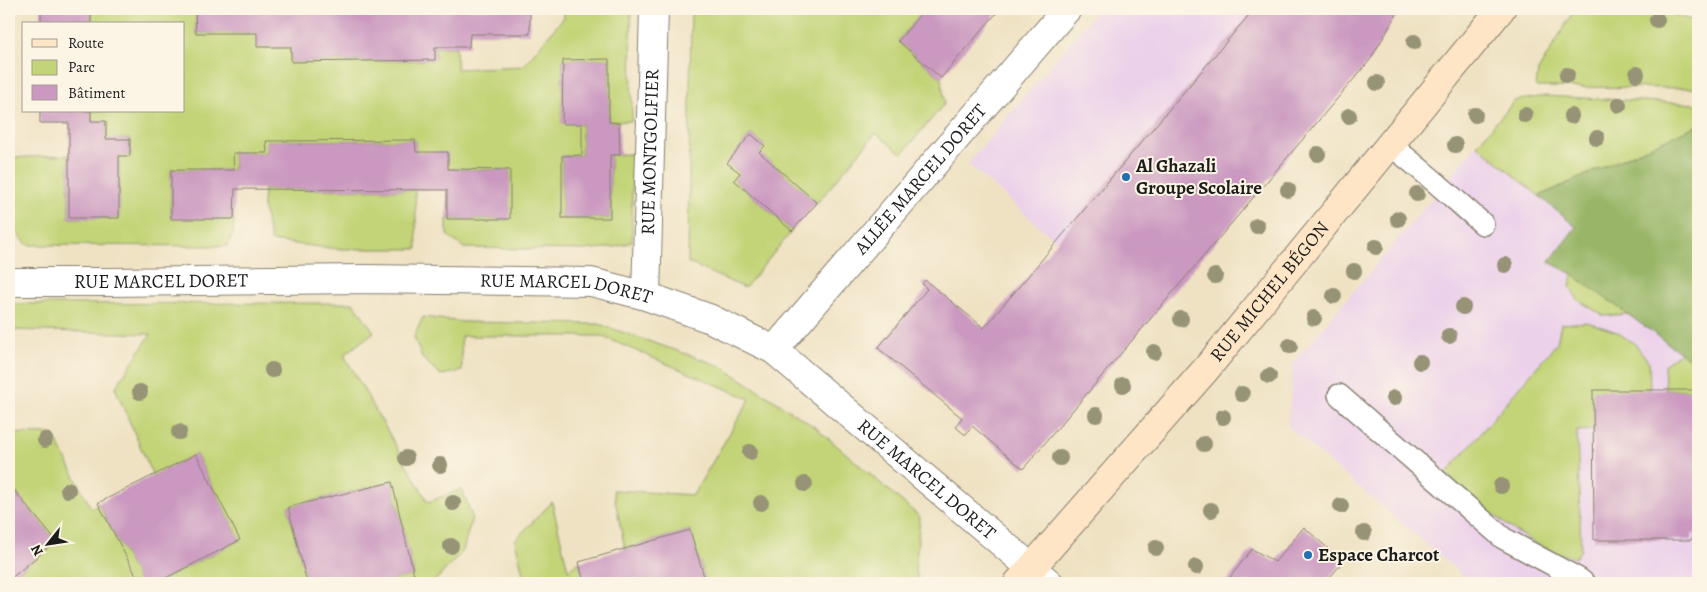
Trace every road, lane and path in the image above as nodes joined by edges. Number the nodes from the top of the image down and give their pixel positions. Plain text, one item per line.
1 (654, 9) edge
2 (1067, 9) edge
3 (1501, 9) edge
4 (1390, 145) junction
5 (1483, 224) dead end
6 (9, 282) edge
7 (646, 296) junction
8 (774, 350) junction
9 (1339, 395) dead end
10 (1033, 578) edge
11 (1584, 583) edge

1 - 7 street, RUE MONTGOLFIER
2 - 8 street, ALLÉE MARCEL DORET
3 - 4 street, RUE MICHEL BÉGON
4 - 5 lane
4 - 10 street, RUE MICHEL BÉGON
6 - 7 street, RUE MARCEL DORET
7 - 8 street, RUE MARCEL DORET
8 - 10 street, RUE MARCEL DORET
9 - 11 lane

